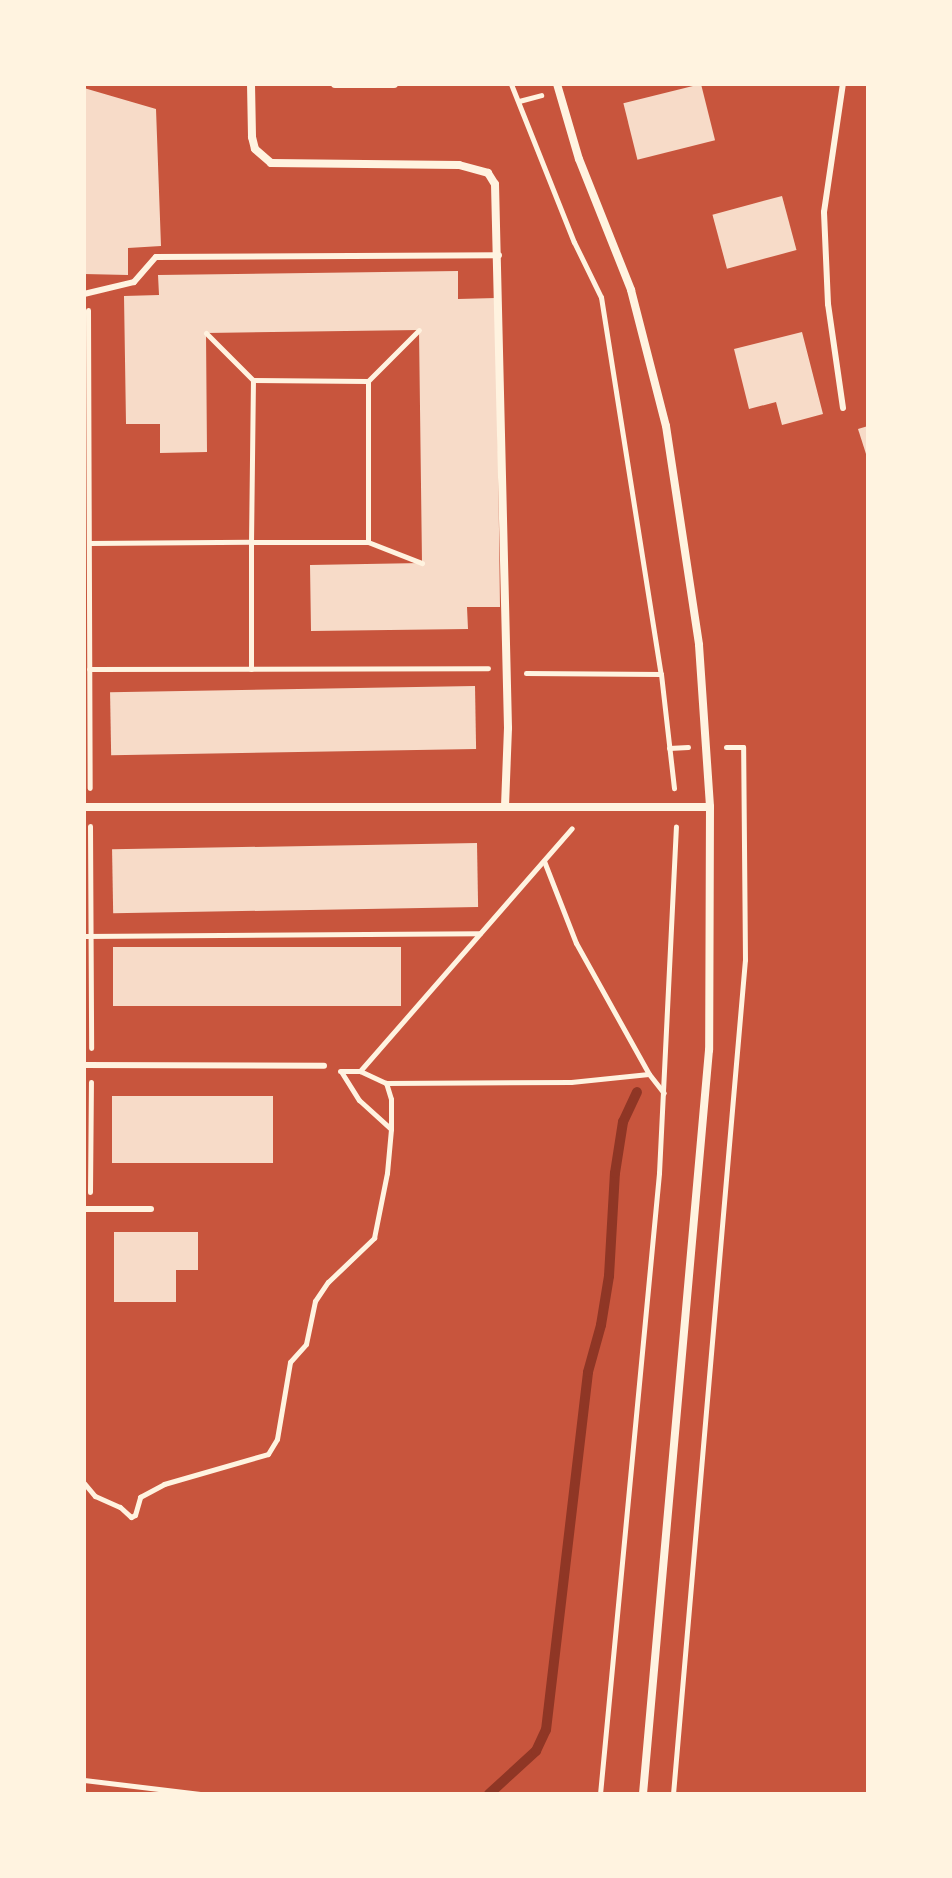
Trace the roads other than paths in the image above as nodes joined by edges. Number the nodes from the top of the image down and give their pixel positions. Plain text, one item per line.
1 (251, 84) edge
2 (335, 84) edge
3 (394, 84) edge
4 (557, 84) edge
5 (843, 84) edge
6 (499, 255) junction
7 (86, 294) edge
8 (843, 408) dead end
9 (87, 807) edge
10 (505, 807) junction
11 (710, 807) junction
12 (88, 1066) edge
13 (324, 1066) road end
14 (87, 1209) edge
15 (151, 1209) dead end
16 (643, 1794) edge

1 - 6 street
2 - 3 street
4 - 11 street
5 - 8 lane
6 - 7 lane
6 - 10 street
9 - 10 street
10 - 11 street
11 - 16 street
12 - 13 lane
14 - 15 lane

